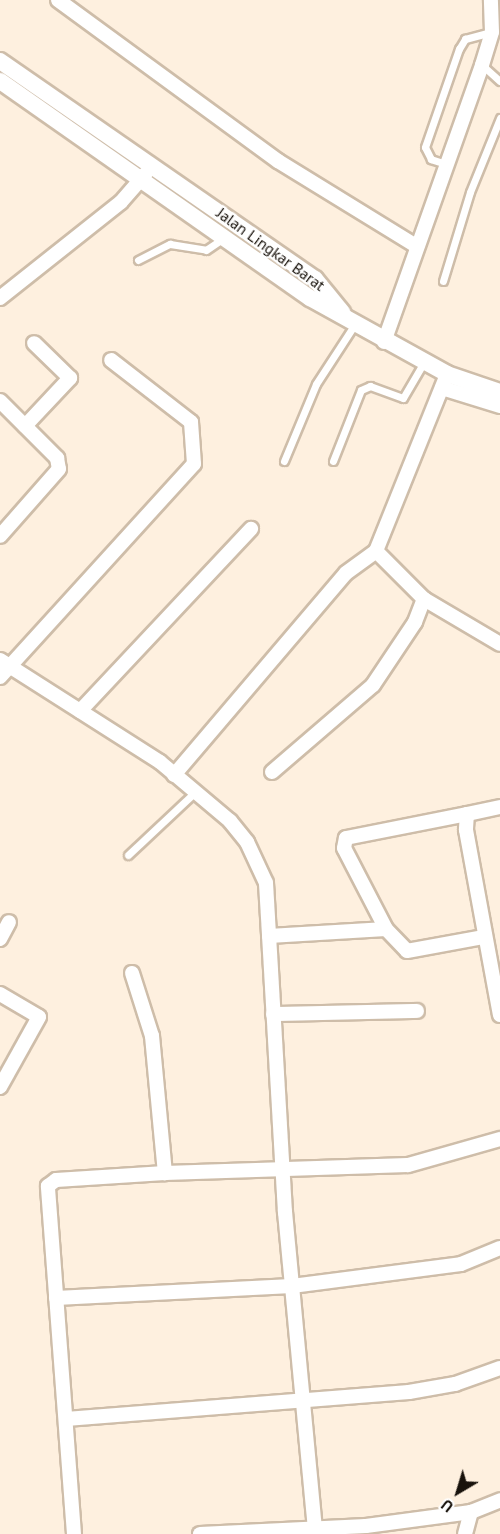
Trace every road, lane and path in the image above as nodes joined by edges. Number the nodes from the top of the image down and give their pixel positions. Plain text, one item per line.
1 (58, 0) edge
2 (491, 0) edge
3 (492, 32) junction
4 (0, 61) edge
5 (482, 65) junction
6 (0, 81) edge
7 (500, 81) edge
8 (500, 118) edge
9 (446, 164) junction
10 (148, 171) junction
11 (226, 236) junction
12 (416, 246) junction
13 (138, 260) dead end
14 (443, 281) dead end
15 (0, 298) edge
16 (342, 312) junction
17 (356, 322) junction
18 (384, 342) junction
19 (34, 343) dead end
20 (111, 360) dead end
21 (424, 362) junction
22 (445, 381) junction
23 (500, 392) edge
24 (0, 401) edge
25 (500, 406) edge
26 (25, 426) junction
27 (284, 461) dead end
28 (333, 461) dead end
29 (251, 529) dead end
30 (0, 536) edge
31 (376, 550) junction
32 (424, 599) junction
33 (500, 644) edge
34 (5, 663) edge
35 (0, 677) edge
36 (80, 711) junction
37 (272, 772) dead end
38 (174, 775) junction
39 (195, 792) junction
40 (500, 807) edge
41 (466, 814) junction
42 (128, 855) dead end
43 (9, 922) dead end
44 (386, 929) junction
45 (269, 936) junction
46 (483, 937) junction
47 (0, 939) edge
48 (132, 974) dead end
49 (0, 994) edge
50 (417, 1011) dead end
51 (273, 1014) junction
52 (500, 1014) edge
53 (0, 1087) edge
54 (500, 1139) edge
55 (283, 1171) junction
56 (165, 1173) junction
57 (500, 1248) edge
58 (292, 1287) junction
59 (56, 1298) junction
60 (500, 1368) edge
61 (302, 1402) junction
62 (66, 1419) junction
63 (500, 1500) edge
64 (471, 1512) junction
65 (315, 1528) junction
66 (74, 1534) edge
67 (200, 1534) edge
68 (465, 1534) edge

1 - 12 street
2 - 3 street
3 - 5 street
3 - 9 lane
4 - 10 street, Jalan Lingkar Barat
5 - 7 lane
5 - 9 street
6 - 10 street, Jalan Lingkar Barat
8 - 14 lane
9 - 12 street
10 - 11 street, Jalan Lingkar Barat
10 - 15 street
10 - 16 street, Jalan Lingkar Barat
11 - 13 lane
11 - 16 street, Jalan Lingkar Barat
12 - 18 street
16 - 17 street
17 - 18 street
17 - 27 lane
18 - 21 street
19 - 26 street
20 - 34 street
21 - 22 street
21 - 28 lane
22 - 23 street
22 - 25 street
22 - 31 street
24 - 26 street
26 - 30 street
29 - 36 street
31 - 32 street
31 - 38 street
32 - 33 street
32 - 37 street
34 - 35 street
34 - 36 street
36 - 38 street
38 - 39 street
39 - 42 lane
39 - 45 street
40 - 41 street
41 - 44 street
41 - 46 street
43 - 47 street
44 - 45 street
44 - 46 street
45 - 51 street
46 - 52 street
48 - 56 street
49 - 53 street
50 - 51 street
51 - 55 street
54 - 55 street
55 - 56 street
55 - 58 street
56 - 59 street
57 - 58 street
58 - 59 street
58 - 61 street
59 - 62 street
60 - 61 street
61 - 62 street
61 - 65 street
62 - 66 street
63 - 64 street
64 - 65 street
64 - 68 street
65 - 67 street

